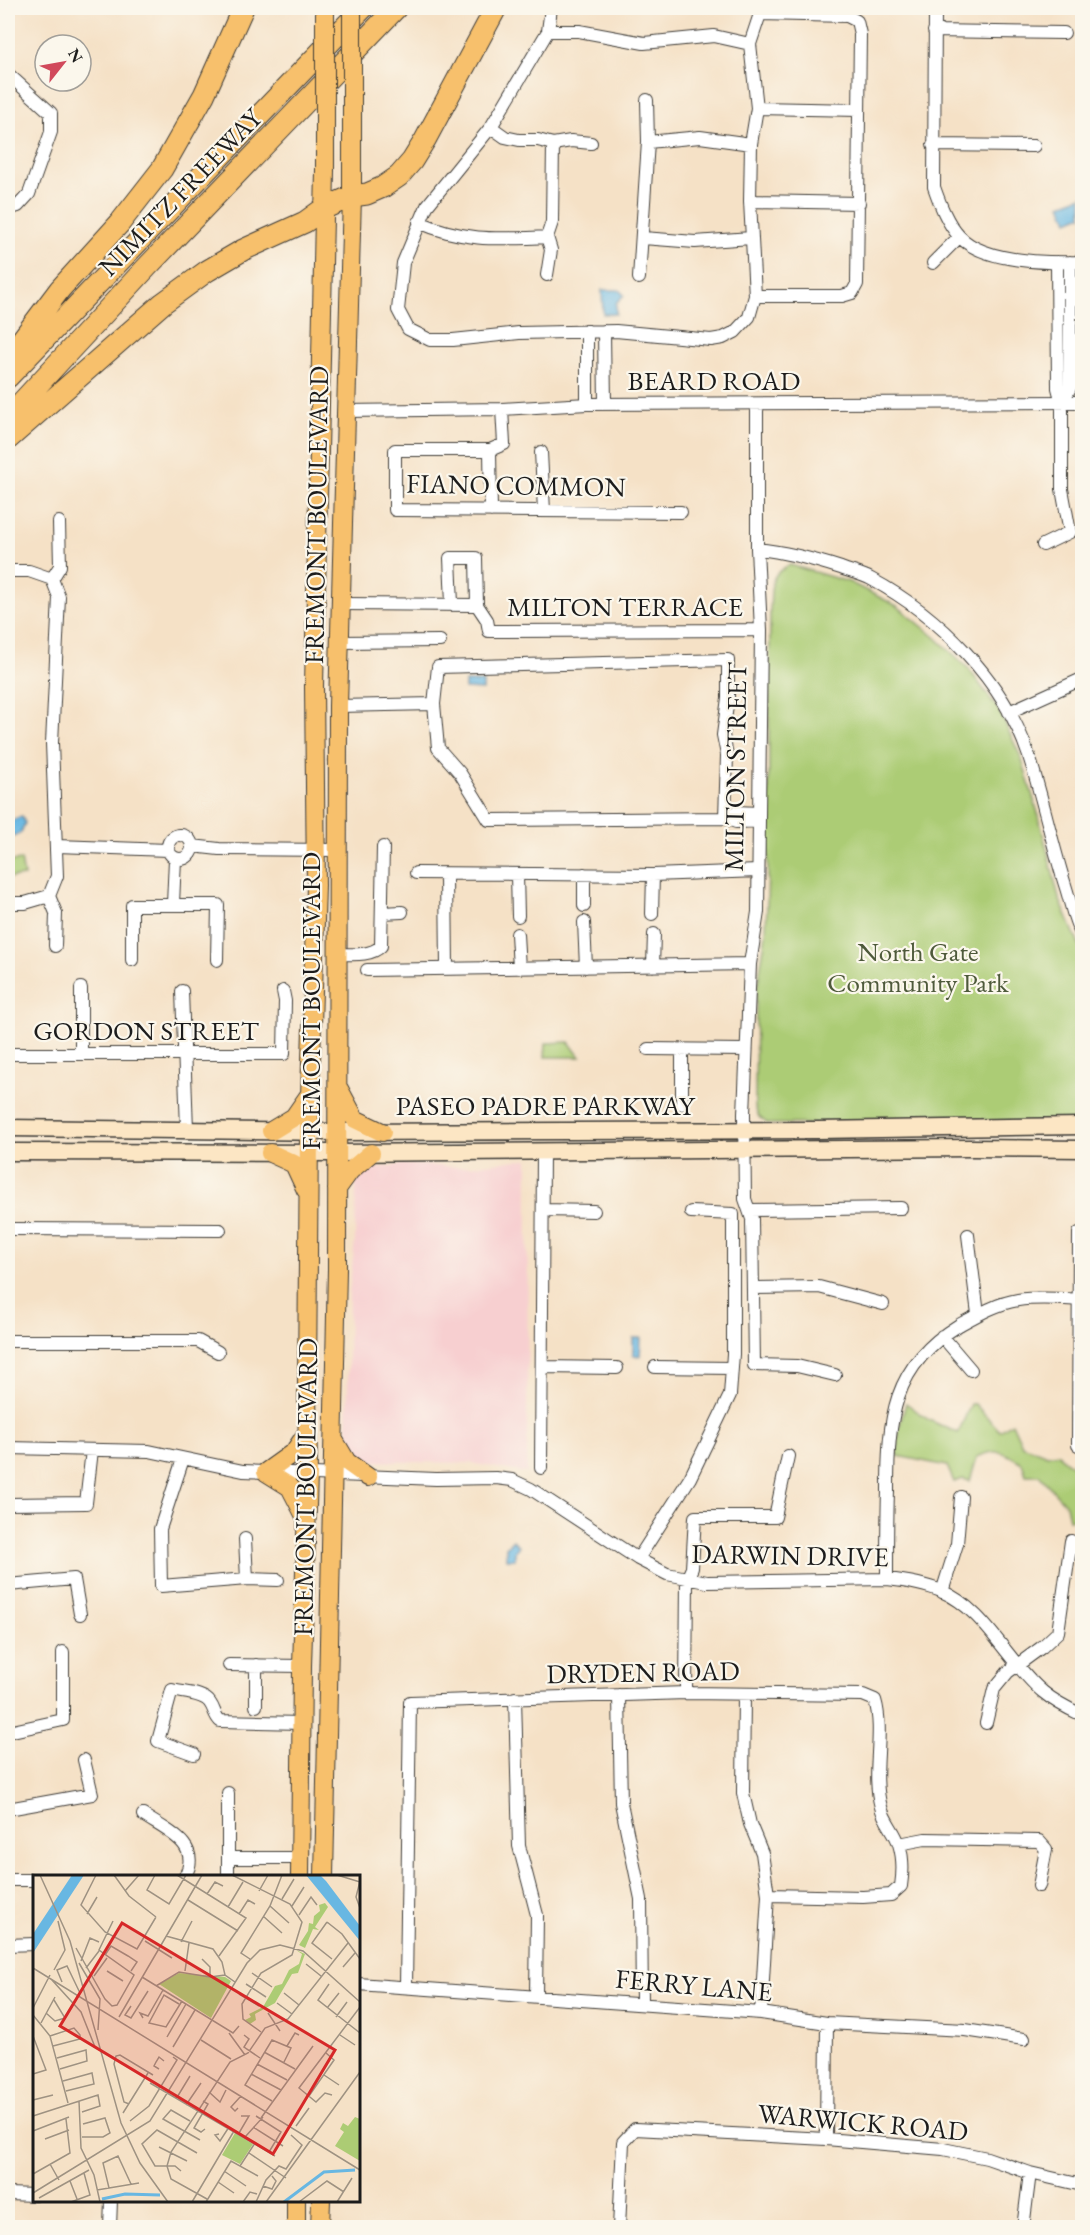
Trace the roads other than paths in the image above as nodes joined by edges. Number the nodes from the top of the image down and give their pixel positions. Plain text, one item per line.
1 (243, 8) edge
2 (325, 8) edge
3 (344, 8) edge
4 (351, 8) edge
5 (363, 8) edge
6 (396, 8) edge
7 (496, 8) edge
8 (551, 8) edge
9 (935, 8) edge
10 (760, 11) edge
11 (327, 31) junction
12 (548, 31) junction
13 (934, 31) junction
14 (1064, 33) dead end
15 (750, 44) junction
16 (8, 74) edge
17 (647, 100) dead end
18 (758, 108) junction
19 (859, 110) junction
20 (491, 127) junction
21 (648, 142) junction
22 (591, 143) dead end
23 (553, 144) junction
24 (751, 144) junction
25 (933, 145) junction
26 (1034, 146) dead end
27 (352, 196) junction
28 (750, 201) junction
29 (859, 203) junction
30 (8, 209) edge
31 (323, 209) junction
32 (419, 222) junction
33 (547, 237) junction
34 (959, 237) junction
35 (643, 238) junction
36 (751, 238) junction
37 (1057, 262) junction
38 (1076, 262) edge
39 (933, 263) dead end
40 (547, 275) dead end
41 (639, 278) dead end
42 (755, 296) junction
43 (587, 332) junction
44 (604, 332) junction
45 (8, 359) edge
46 (8, 377) edge
47 (1083, 402) edge
48 (1062, 403) junction
49 (757, 404) junction
50 (587, 405) junction
51 (604, 405) junction
52 (502, 410) junction
53 (345, 411) junction
54 (8, 417) edge
55 (8, 439) edge
56 (490, 450) junction
57 (541, 452) dead end
58 (491, 511) junction
59 (544, 511) junction
60 (681, 512) dead end
61 (59, 522) dead end
62 (1043, 546) dead end
63 (757, 549) junction
64 (8, 571) edge
65 (48, 577) junction
66 (316, 583) junction
67 (341, 604) junction
68 (452, 604) junction
69 (477, 605) junction
70 (761, 630) junction
71 (440, 641) dead end
72 (340, 642) junction
73 (1083, 679) edge
74 (434, 705) junction
75 (338, 706) junction
76 (1009, 712) junction
77 (759, 817) junction
78 (725, 818) junction
79 (57, 846) junction
80 (192, 846) junction
81 (383, 847) dead end
82 (316, 850) junction
83 (337, 850) junction
84 (172, 854) junction
85 (758, 871) junction
86 (416, 873) dead end
87 (446, 874) junction
88 (517, 874) junction
89 (584, 874) junction
90 (653, 875) junction
91 (49, 896) junction
92 (8, 903) edge
93 (173, 904) junction
94 (584, 906) dead end
95 (402, 912) dead end
96 (382, 913) junction
97 (652, 914) dead end
98 (518, 916) dead end
99 (584, 922) dead end
100 (1081, 928) edge
101 (517, 934) dead end
102 (654, 934) dead end
103 (55, 946) dead end
104 (337, 954) junction
105 (132, 960) dead end
106 (217, 960) dead end
107 (750, 964) junction
108 (653, 966) junction
109 (586, 967) junction
110 (519, 968) junction
111 (447, 969) junction
112 (367, 970) dead end
113 (81, 988) dead end
114 (182, 991) dead end
115 (284, 991) dead end
116 (648, 1049) dead end
117 (682, 1050) junction
118 (745, 1050) junction
119 (81, 1053) junction
120 (8, 1054) edge
121 (183, 1054) junction
122 (337, 1085) junction
123 (311, 1092) junction
124 (682, 1104) dead end
125 (1083, 1126) edge
126 (8, 1128) edge
127 (187, 1129) junction
128 (589, 1130) junction
129 (744, 1130) junction
130 (271, 1131) junction
131 (309, 1132) junction
132 (338, 1132) junction
133 (382, 1132) junction
134 (1083, 1149) edge
135 (543, 1151) junction
136 (744, 1151) junction
137 (8, 1152) edge
138 (270, 1152) junction
139 (514, 1152) junction
140 (310, 1153) junction
141 (337, 1153) junction
142 (371, 1153) junction
143 (337, 1189) junction
144 (309, 1198) junction
145 (901, 1208) dead end
146 (543, 1209) junction
147 (750, 1210) junction
148 (594, 1211) dead end
149 (691, 1212) dead end
150 (8, 1229) edge
151 (220, 1230) dead end
152 (1079, 1233) dead end
153 (968, 1235) dead end
154 (754, 1287) junction
155 (1080, 1300) edge
156 (883, 1304) dead end
157 (978, 1314) junction
158 (942, 1336) junction
159 (8, 1341) edge
160 (218, 1352) dead end
161 (542, 1367) junction
162 (655, 1367) dead end
163 (617, 1368) dead end
164 (732, 1368) junction
165 (971, 1370) dead end
166 (835, 1374) dead end
167 (307, 1433) junction
168 (334, 1440) junction
169 (1078, 1445) dead end
170 (8, 1448) edge
171 (92, 1450) junction
172 (788, 1456) dead end
173 (183, 1459) junction
174 (541, 1468) dead end
175 (266, 1472) junction
176 (308, 1474) junction
177 (333, 1475) junction
178 (368, 1477) junction
179 (962, 1497) dead end
180 (8, 1504) edge
181 (307, 1521) junction
182 (245, 1539) dead end
183 (1071, 1541) dead end
184 (638, 1559) junction
185 (247, 1579) junction
186 (687, 1579) junction
187 (887, 1579) junction
188 (278, 1580) dead end
189 (8, 1586) edge
190 (942, 1592) junction
191 (80, 1614) dead end
192 (63, 1652) dead end
193 (1018, 1664) junction
194 (229, 1665) dead end
195 (256, 1665) junction
196 (302, 1666) junction
197 (686, 1693) junction
198 (619, 1695) junction
199 (744, 1695) junction
200 (515, 1698) junction
201 (256, 1706) dead end
202 (1083, 1715) edge
203 (302, 1723) junction
204 (986, 1723) dead end
205 (8, 1732) edge
206 (194, 1754) dead end
207 (84, 1760) dead end
208 (228, 1794) dead end
209 (8, 1809) edge
210 (143, 1815) dead end
211 (899, 1844) junction
212 (228, 1858) junction
213 (300, 1858) junction
214 (186, 1875) edge
215 (228, 1875) edge
216 (300, 1875) edge
217 (324, 1875) edge
218 (8, 1880) edge
219 (33, 1881) edge
220 (1039, 1886) dead end
221 (768, 1895) junction
222 (33, 1944) edge
223 (8, 1945) edge
224 (360, 1984) edge
225 (406, 1986) junction
226 (536, 1996) junction
227 (642, 2004) junction
228 (761, 2013) junction
229 (827, 2023) junction
230 (1024, 2039) dead end
231 (826, 2139) junction
232 (1030, 2173) junction
233 (1083, 2185) edge
234 (8, 2194) edge
235 (33, 2195) edge
236 (111, 2202) edge
237 (296, 2202) edge
238 (321, 2202) edge
239 (110, 2228) edge
240 (296, 2228) edge
241 (320, 2228) edge
242 (618, 2228) edge
243 (1023, 2228) edge

1 - 45 highway
2 - 31 main road, FREMONT BOULEVARD, bridge
3 - 11 highway
4 - 11 highway, NIMITZ FREEWAY
4 - 27 main road, FREMONT BOULEVARD, bridge
5 - 46 highway
6 - 54 highway, NIMITZ FREEWAY
7 - 27 highway
8 - 12 street
9 - 13 street
10 - 15 street
10 - 19 street
11 - 45 highway, NIMITZ FREEWAY
12 - 15 street
12 - 20 street
13 - 14 street
13 - 25 street
15 - 18 street
16 - 30 street
17 - 21 street
18 - 19 street
18 - 24 street
19 - 29 street
20 - 23 street
20 - 32 street
21 - 24 street
21 - 35 street
22 - 23 street
23 - 33 street
24 - 28 street
25 - 26 street
25 - 34 street
27 - 31 highway
27 - 53 main road, FREMONT BOULEVARD
28 - 29 street
28 - 36 street
29 - 42 street
31 - 55 highway
31 - 66 main road, FREMONT BOULEVARD
32 - 33 street
32 - 43 street
33 - 40 street
34 - 37 street
34 - 39 street
35 - 36 street
35 - 41 street
36 - 42 street
37 - 38 street
37 - 48 street
38 - 48 street
42 - 44 street
43 - 44 street
43 - 50 street
44 - 51 street
47 - 48 street, BEARD ROAD
48 - 49 street, BEARD ROAD
48 - 62 street
49 - 51 street, BEARD ROAD
49 - 63 street, MILTON STREET
50 - 51 street, BEARD ROAD
50 - 52 street, BEARD ROAD
52 - 53 street, BEARD ROAD
52 - 56 street
53 - 67 main road, FREMONT BOULEVARD
56 - 58 street
56 - 58 street, FIANO COMMON
57 - 59 street
58 - 59 street, FIANO COMMON
59 - 60 street, FIANO COMMON
61 - 65 street
63 - 70 street, MILTON STREET
63 - 76 street
64 - 65 street
65 - 79 street
66 - 75 main road
66 - 82 main road, FREMONT BOULEVARD
67 - 68 street
67 - 72 main road, FREMONT BOULEVARD
68 - 69 street
68 - 69 street
69 - 70 street, MILTON TERRACE
70 - 77 street, MILTON STREET
71 - 72 street
72 - 75 main road, FREMONT BOULEVARD
73 - 76 street
74 - 75 street
74 - 78 street
74 - 78 street
75 - 83 main road, FREMONT BOULEVARD
76 - 100 street
77 - 78 street
77 - 85 street, MILTON STREET
79 - 84 street
79 - 91 street
80 - 82 street
80 - 84 street
80 - 84 street
81 - 96 street
82 - 83 street
82 - 123 main road, FREMONT BOULEVARD
83 - 104 main road, FREMONT BOULEVARD
84 - 93 street
85 - 90 street
85 - 107 street, MILTON STREET
86 - 87 street
87 - 88 street
87 - 111 street
88 - 89 street
88 - 98 street
89 - 90 street
89 - 94 street
90 - 97 street
91 - 92 street
91 - 103 street
93 - 105 street
93 - 106 street
95 - 96 street
96 - 104 street
99 - 109 street
101 - 110 street
102 - 108 street
104 - 122 main road, FREMONT BOULEVARD
107 - 108 street
107 - 118 street, MILTON STREET
108 - 109 street
109 - 110 street
110 - 111 street
111 - 112 street
113 - 119 street
114 - 121 street
115 - 121 street, GORDON STREET
116 - 117 street
117 - 118 street
117 - 124 street
118 - 129 street, MILTON STREET
119 - 120 street, GORDON STREET
119 - 121 street, GORDON STREET
121 - 127 street
122 - 132 main road, FREMONT BOULEVARD
122 - 133 main road
123 - 130 main road
123 - 131 main road, FREMONT BOULEVARD
125 - 129 main road, PASEO PADRE PARKWAY
126 - 127 main road, PASEO PADRE PARKWAY
127 - 130 main road, PASEO PADRE PARKWAY
128 - 129 main road, PASEO PADRE PARKWAY
128 - 133 main road, PASEO PADRE PARKWAY
128 - 139 main road
129 - 136 street, MILTON STREET
130 - 131 main road, PASEO PADRE PARKWAY
131 - 132 main road, PASEO PADRE PARKWAY
131 - 140 main road, FREMONT BOULEVARD
132 - 133 main road, PASEO PADRE PARKWAY
132 - 141 main road, FREMONT BOULEVARD
134 - 136 main road, PASEO PADRE PARKWAY
135 - 136 main road, PASEO PADRE PARKWAY
135 - 139 main road, PASEO PADRE PARKWAY
135 - 146 street
136 - 147 street, MILTON STREET
137 - 138 main road, PASEO PADRE PARKWAY
138 - 140 main road, PASEO PADRE PARKWAY
138 - 144 main road
139 - 142 main road, PASEO PADRE PARKWAY
140 - 141 main road, PASEO PADRE PARKWAY
140 - 144 main road, FREMONT BOULEVARD
141 - 142 main road, PASEO PADRE PARKWAY
141 - 143 main road, FREMONT BOULEVARD
142 - 143 main road
143 - 168 main road, FREMONT BOULEVARD
144 - 167 main road, FREMONT BOULEVARD
145 - 147 street
146 - 148 street
146 - 161 street
147 - 154 street, MILTON STREET
149 - 164 street
150 - 151 street
152 - 155 street
153 - 157 street
154 - 156 street
154 - 166 street, MILTON STREET
155 - 157 street
155 - 169 street
157 - 158 street
158 - 165 street
158 - 187 street
159 - 160 street
161 - 163 street
161 - 174 street
162 - 164 street
164 - 184 street
167 - 175 main road
167 - 176 main road, FREMONT BOULEVARD
168 - 177 main road, FREMONT BOULEVARD
168 - 178 main road
170 - 171 street, DARWIN DRIVE
171 - 173 street, DARWIN DRIVE
171 - 180 street
172 - 186 street
173 - 175 street, DARWIN DRIVE
173 - 185 street
175 - 176 street, DARWIN DRIVE
175 - 181 main road
176 - 177 street, DARWIN DRIVE
176 - 181 main road, FREMONT BOULEVARD
177 - 178 street, DARWIN DRIVE
177 - 217 main road, FREMONT BOULEVARD
178 - 184 street, DARWIN DRIVE
179 - 190 street
181 - 196 main road, FREMONT BOULEVARD
182 - 185 street
183 - 193 street
184 - 186 street, DARWIN DRIVE
185 - 188 street
186 - 187 street, DARWIN DRIVE
186 - 197 street
187 - 190 street, DARWIN DRIVE
189 - 191 street
190 - 193 street, DARWIN DRIVE
192 - 205 street
193 - 202 street, DARWIN DRIVE
193 - 204 street
194 - 195 street
195 - 196 street
195 - 201 street
196 - 203 main road, FREMONT BOULEVARD
197 - 198 street, DRYDEN ROAD
197 - 199 street, DRYDEN ROAD
198 - 200 street, DRYDEN ROAD
198 - 227 street
199 - 211 street, DRYDEN ROAD
199 - 221 street
200 - 225 street, DRYDEN ROAD
200 - 226 street
203 - 206 street
203 - 213 main road, FREMONT BOULEVARD
207 - 209 street
208 - 212 street
210 - 214 street
211 - 220 street
211 - 221 street
212 - 213 street
212 - 215 street
213 - 216 main road, FREMONT BOULEVARD
218 - 219 street
221 - 228 street
222 - 223 street
224 - 225 street, FERRY LANE
225 - 226 street, FERRY LANE
226 - 227 street, FERRY LANE
227 - 228 street, FERRY LANE
228 - 229 street, FERRY LANE
229 - 230 street, FERRY LANE
229 - 231 street
231 - 232 street, WARWICK ROAD
231 - 242 street, WARWICK ROAD
232 - 233 street, WARWICK ROAD
232 - 243 street
234 - 235 street
236 - 239 street
237 - 240 main road
238 - 241 main road

